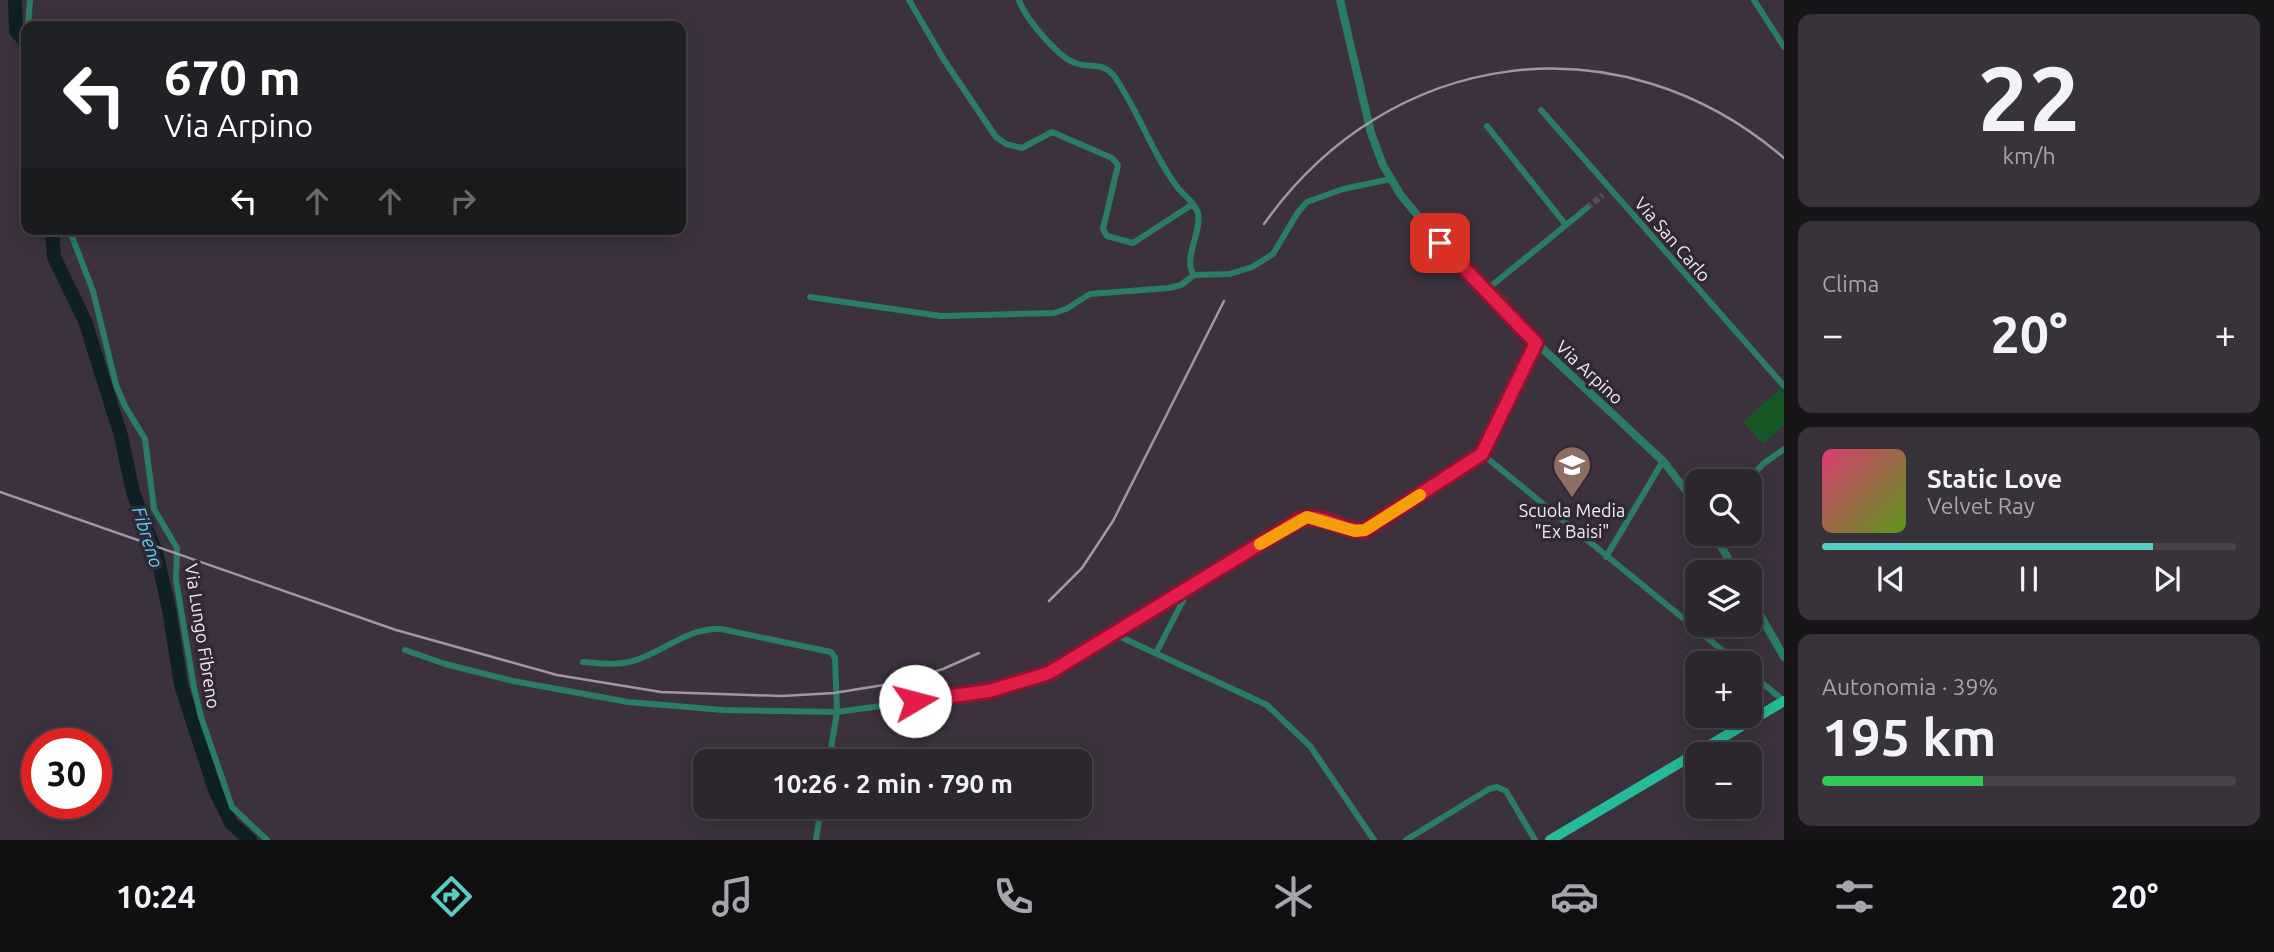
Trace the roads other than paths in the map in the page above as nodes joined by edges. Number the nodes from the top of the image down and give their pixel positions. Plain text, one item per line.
1 (30, 0) edge
2 (909, 0) edge
3 (1019, 0) edge
4 (1340, 0) edge
5 (1754, 0) edge
6 (28, 21) edge
7 (1784, 47) edge
8 (1542, 110) dead end
9 (1487, 126) dead end
10 (1391, 179) junction
11 (1610, 189) junction
12 (1603, 195) tunnel mouth
13 (1193, 204) junction
14 (1587, 208) tunnel mouth
15 (1566, 225) junction
16 (71, 235) edge
17 (1194, 275) junction
18 (1485, 291) junction
19 (810, 297) dead end
20 (1536, 343) junction
21 (1784, 386) edge
22 (1784, 449) edge
23 (1482, 454) junction
24 (1662, 461) junction
25 (1758, 469) edge
26 (1685, 490) edge
27 (1606, 557) junction
28 (1190, 587) junction
29 (1762, 618) edge
30 (1114, 634) junction
31 (405, 650) dead end
32 (1723, 651) edge
33 (1156, 653) junction
34 (1784, 657) edge
35 (583, 662) dead end
36 (1762, 683) edge
37 (1784, 701) edge
38 (837, 712) junction
39 (831, 749) edge
40 (819, 819) edge
41 (267, 840) edge
42 (816, 840) edge
43 (1374, 840) edge
44 (1406, 840) edge
45 (1535, 840) edge
46 (1550, 840) edge

1 - 6 street
2 - 13 street
3 - 13 street
4 - 10 street, Via Arpino
5 - 7 street
8 - 11 street, Via San Carlo
9 - 15 street
10 - 17 street
10 - 18 street, Via Arpino
11 - 12 street
11 - 21 street, Via San Carlo
13 - 17 street
14 - 15 street
15 - 18 street
16 - 41 street, Via Lungo Fibreno
17 - 19 street
18 - 20 street, Via Arpino
20 - 23 street
20 - 24 street, Via Arpino
22 - 25 street
23 - 27 street
23 - 28 street
24 - 26 street, Via Arpino
24 - 27 street
27 - 32 street
28 - 30 street
28 - 33 street
29 - 34 street
30 - 33 street
30 - 38 street
31 - 38 street
33 - 43 street
35 - 38 street
36 - 37 street
37 - 46 main road
38 - 39 street
40 - 42 street
44 - 45 street

